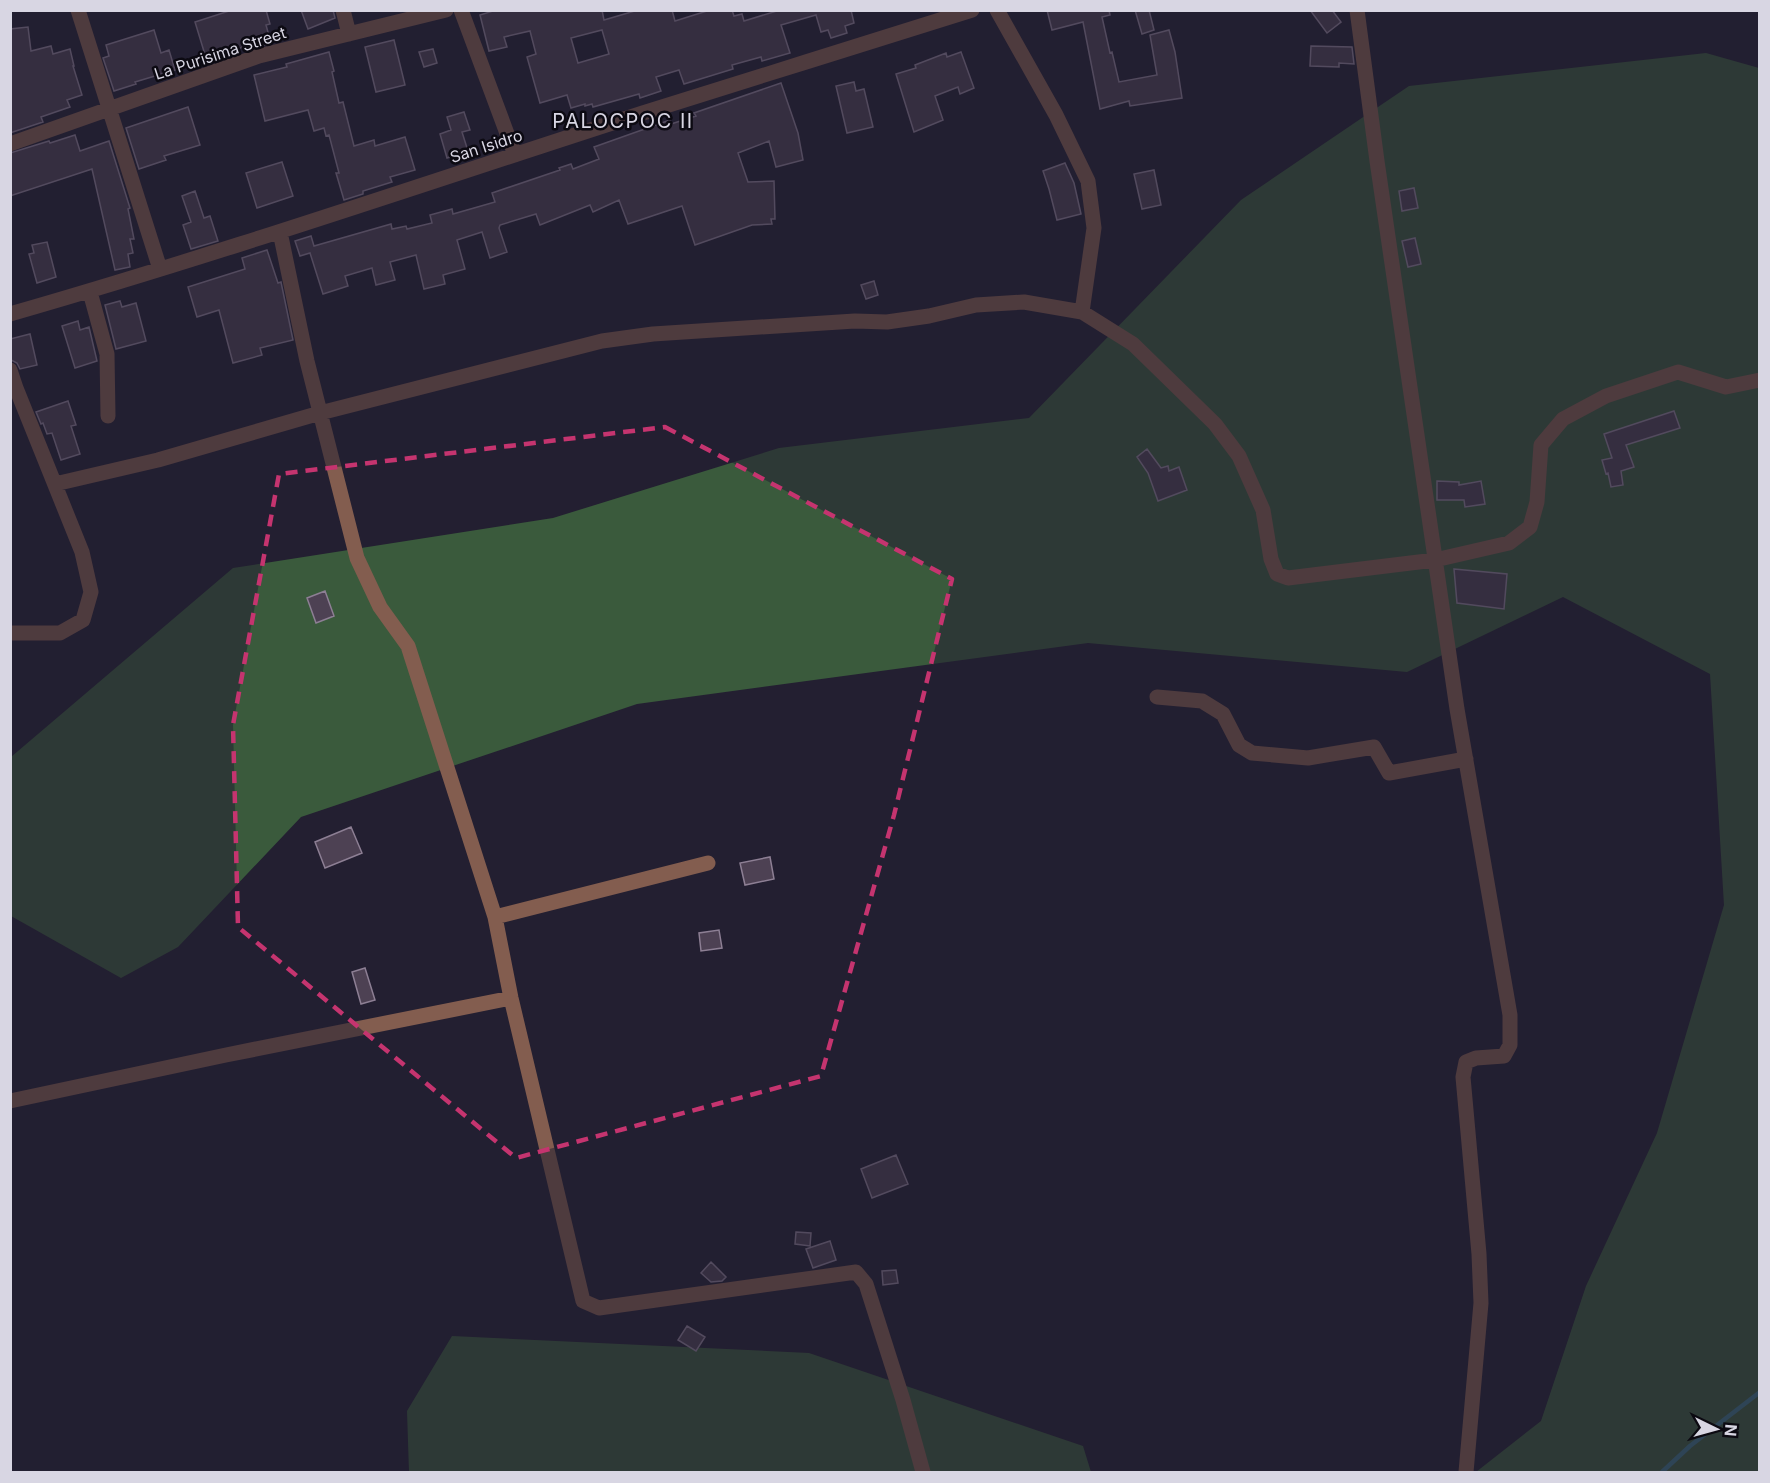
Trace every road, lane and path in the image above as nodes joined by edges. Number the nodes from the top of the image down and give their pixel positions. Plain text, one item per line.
1 (78, 10) edge
2 (343, 10) edge
3 (446, 10) edge
4 (461, 10) edge
5 (972, 10) edge
6 (997, 10) edge
7 (1357, 10) edge
8 (349, 34) junction
9 (110, 109) junction
10 (10, 144) edge
11 (515, 155) junction
12 (280, 232) junction
13 (160, 269) junction
14 (90, 291) junction
15 (1082, 312) junction
16 (10, 314) edge
17 (10, 370) edge
18 (1760, 380) edge
19 (320, 413) junction
20 (108, 417) dead end
21 (55, 484) junction
22 (1435, 560) junction
23 (10, 633) edge
24 (1156, 697) dead end
25 (1466, 759) junction
26 (708, 863) dead end
27 (495, 917) junction
28 (511, 998) junction
29 (10, 1101) edge
30 (923, 1473) edge
31 (1466, 1473) edge

1 - 9 street
2 - 8 street
3 - 8 street, La Purisima Street
4 - 11 street
5 - 11 street, San Isidro
6 - 15 street
7 - 22 street
8 - 9 street, La Purisima Street
9 - 10 street, La Purisima Street
9 - 13 street
11 - 12 street, San Isidro
12 - 13 street, San Isidro
12 - 19 street
13 - 14 street, San Isidro
14 - 16 street, San Isidro
14 - 20 street
15 - 19 street
15 - 22 street
17 - 21 street
18 - 22 street
19 - 21 street
19 - 27 street
21 - 23 street
22 - 25 street
24 - 25 street
25 - 31 street
26 - 27 street
27 - 28 street
28 - 29 street
28 - 30 street

